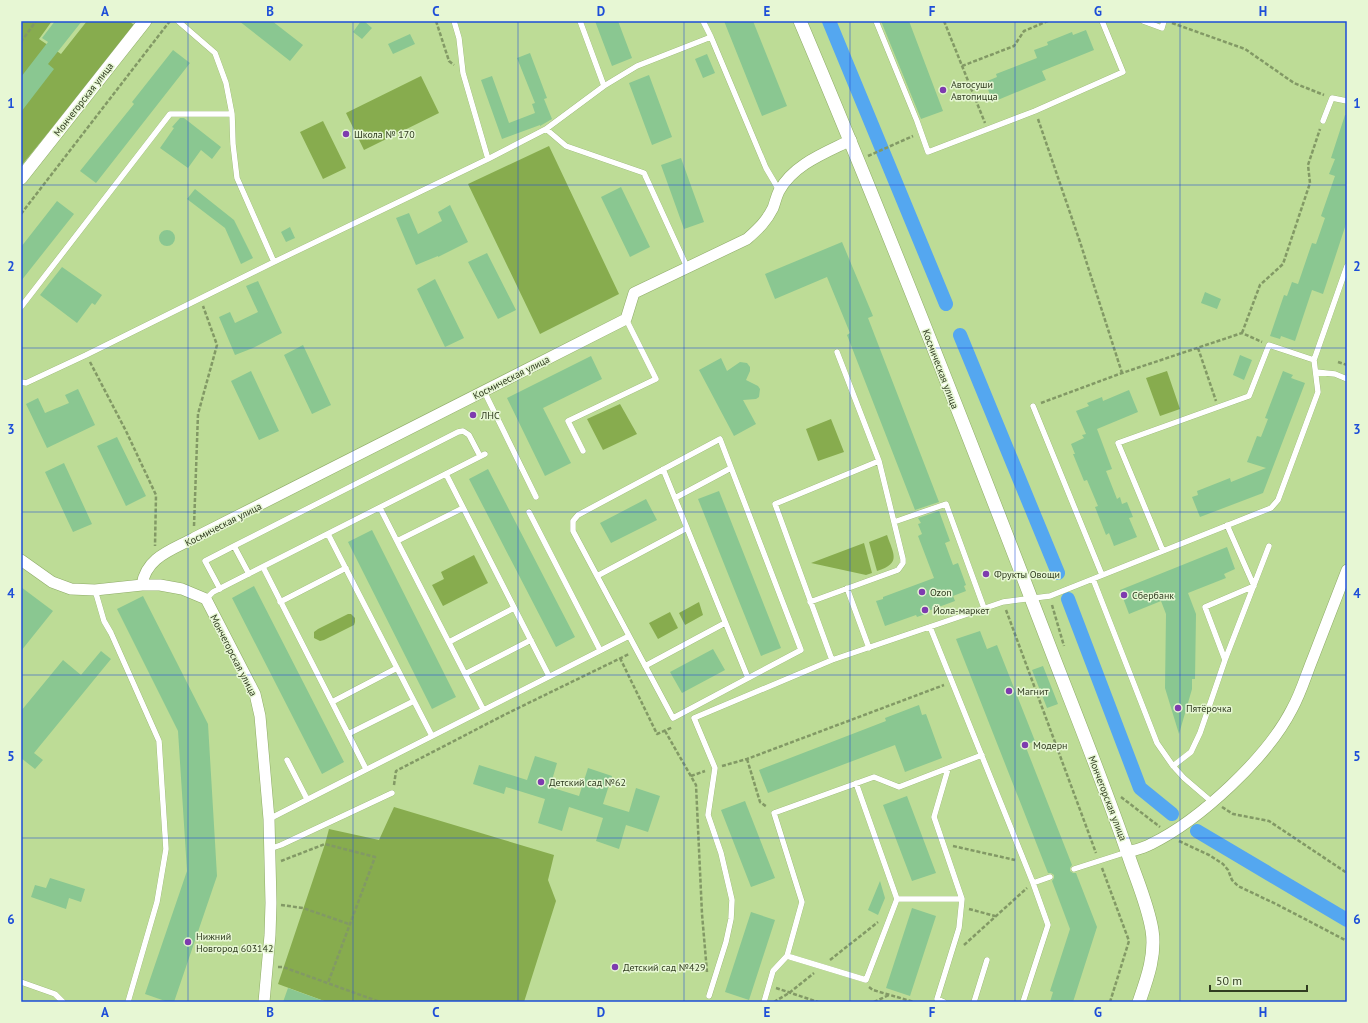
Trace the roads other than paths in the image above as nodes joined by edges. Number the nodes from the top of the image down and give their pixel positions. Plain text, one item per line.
1 (145, 21) edge
2 (178, 21) edge
3 (454, 21) edge
4 (580, 21) edge
5 (703, 21) edge
6 (800, 21) edge
7 (876, 21) edge
8 (1102, 21) edge
9 (1143, 21) edge
10 (1165, 21) edge
11 (712, 37) junction
12 (604, 86) junction
13 (1347, 101) edge
14 (232, 114) junction
15 (1323, 120) road end
16 (546, 129) junction
17 (851, 140) junction
18 (488, 159) junction
19 (21, 178) edge
20 (780, 191) junction
21 (274, 262) junction
22 (1347, 266) edge
23 (687, 267) junction
24 (21, 307) edge
25 (626, 319) junction
26 (837, 352) dead end
27 (1314, 360) junction
28 (1316, 372) junction
29 (1347, 378) edge
30 (21, 382) edge
31 (484, 391) junction
32 (1033, 406) road end
33 (583, 451) dead end
34 (880, 461) junction
35 (731, 468) junction
36 (663, 469) junction
37 (446, 474) junction
38 (536, 497) dead end
39 (675, 498) junction
40 (380, 508) junction
41 (463, 508) junction
42 (530, 512) dead end
43 (894, 522) junction
44 (1227, 525) junction
45 (687, 528) junction
46 (328, 534) junction
47 (397, 541) junction
48 (234, 546) junction
49 (1269, 546) dead end
50 (1163, 551) junction
51 (21, 560) edge
52 (263, 567) junction
53 (346, 568) junction
54 (1347, 570) edge
55 (249, 574) junction
56 (1102, 575) junction
57 (597, 576) junction
58 (1093, 579) junction
59 (142, 585) junction
60 (1254, 586) junction
61 (847, 588) junction
62 (220, 589) junction
63 (95, 590) junction
64 (206, 599) junction
65 (1032, 599) junction
66 (280, 602) junction
67 (810, 602) junction
68 (514, 608) junction
69 (984, 608) junction
70 (725, 623) junction
71 (930, 627) junction
72 (629, 636) junction
73 (531, 640) junction
74 (449, 642) junction
75 (869, 648) junction
76 (600, 650) junction
77 (832, 660) junction
78 (1225, 660) junction
79 (645, 666) junction
80 (398, 668) junction
81 (465, 674) junction
82 (549, 676) junction
83 (748, 678) junction
84 (414, 701) junction
85 (332, 702) junction
86 (483, 709) junction
87 (348, 734) junction
88 (432, 736) junction
89 (982, 755) junction
90 (287, 760) dead end
91 (1173, 766) junction
92 (366, 769) junction
93 (948, 769) junction
94 (856, 783) junction
95 (392, 793) road end
96 (307, 799) junction
97 (1212, 802) junction
98 (269, 818) junction
99 (269, 849) junction
100 (1128, 852) junction
101 (1074, 869) dead end
102 (1050, 877) dead end
103 (1034, 883) junction
104 (896, 899) junction
105 (962, 899) junction
106 (787, 956) junction
107 (987, 960) dead end
108 (21, 982) edge
109 (709, 996) dead end
110 (63, 1002) edge
111 (128, 1002) edge
112 (264, 1002) edge
113 (764, 1002) edge
114 (944, 1002) edge
115 (974, 1002) edge
116 (1023, 1002) edge
117 (1139, 1002) edge

1 - 19 street, Мончегорская улица
2 - 14 lane
3 - 18 lane
4 - 12 lane
5 - 11 lane
6 - 17 street, Космическая улица
7 - 8 lane
9 - 10 lane
11 - 12 lane
11 - 20 lane
12 - 16 lane
13 - 15 lane
14 - 21 lane
14 - 24 lane
16 - 18 lane
16 - 23 lane
17 - 20 street
17 - 65 street, Космическая улица
18 - 21 lane
20 - 23 street
21 - 30 lane
22 - 27 lane
23 - 25 street
25 - 31 street, Космическая улица
25 - 33 lane
26 - 34 lane
27 - 28 lane
27 - 50 lane
28 - 29 lane
28 - 44 lane
31 - 38 lane
31 - 59 street, Космическая улица
32 - 56 lane
34 - 43 lane
34 - 67 lane
35 - 36 lane
35 - 39 lane
35 - 83 lane
36 - 39 lane
36 - 57 lane
37 - 40 lane
37 - 41 lane
37 - 48 lane
39 - 45 lane
40 - 46 lane
40 - 47 lane
41 - 47 lane
41 - 68 lane
42 - 76 lane
43 - 61 lane
43 - 69 lane
44 - 50 lane
44 - 60 lane
45 - 57 lane
45 - 70 lane
46 - 52 lane
46 - 53 lane
47 - 74 lane
48 - 55 lane
48 - 62 lane
49 - 60 lane
50 - 56 lane
51 - 63 street
52 - 55 lane
52 - 66 lane
53 - 66 lane
53 - 80 lane
54 - 97 street
55 - 62 lane
56 - 58 lane
57 - 72 lane
58 - 65 lane
58 - 91 lane
59 - 63 street
59 - 64 street
60 - 78 lane
60 - 78 lane
61 - 67 lane
61 - 75 lane
62 - 64 lane
63 - 111 lane
64 - 98 street, Мончегорская улица
65 - 69 lane
65 - 100 street, Мончегорская улица
66 - 85 lane
67 - 77 lane
68 - 73 lane
68 - 74 lane
69 - 71 lane
70 - 79 lane
70 - 83 lane
71 - 75 lane
71 - 89 lane
72 - 76 lane
72 - 79 lane
73 - 81 lane
73 - 82 lane
74 - 81 lane
75 - 77 lane
76 - 82 lane
77 - 109 lane
78 - 91 lane
79 - 83 lane
80 - 84 lane
80 - 85 lane
81 - 86 lane
82 - 86 lane
84 - 87 lane
84 - 88 lane
85 - 87 lane
86 - 88 lane
87 - 92 lane
88 - 92 lane
89 - 93 lane
89 - 103 lane
90 - 96 lane
91 - 97 lane
92 - 96 lane
93 - 94 lane
93 - 105 lane
94 - 104 lane
94 - 106 lane
95 - 99 lane
96 - 98 lane
97 - 100 street
98 - 99 street, Мончегорская улица
99 - 112 street, Мончегорская улица
100 - 101 lane
100 - 117 street, Мончегорская улица
102 - 103 lane
103 - 116 lane
104 - 105 lane
104 - 106 lane
105 - 114 lane
106 - 113 lane
107 - 115 lane
108 - 110 lane

